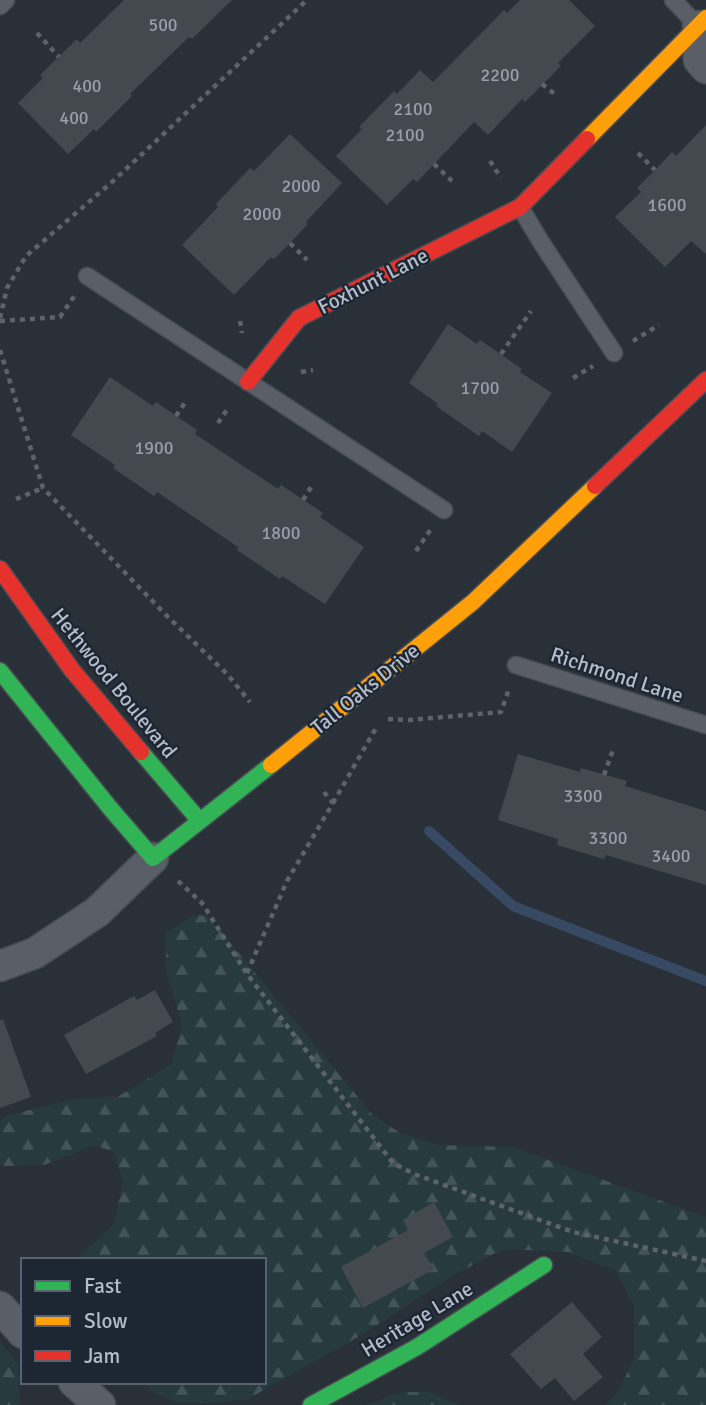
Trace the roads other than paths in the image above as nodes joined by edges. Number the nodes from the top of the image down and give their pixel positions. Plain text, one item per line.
1 (6, 0) edge
2 (673, 0) edge
3 (0, 6) edge
4 (703, 24) edge
5 (706, 68) edge
6 (520, 207) junction
7 (87, 276) dead end
8 (614, 353) dead end
9 (706, 380) edge
10 (248, 382) junction
11 (444, 510) dead end
12 (0, 569) edge
13 (516, 665) dead end
14 (0, 671) edge
15 (706, 725) edge
16 (200, 820) junction
17 (153, 858) junction
18 (0, 966) edge
19 (544, 1265) dead end
20 (0, 1307) edge
21 (21, 1331) edge
22 (76, 1384) edge
23 (100, 1405) edge
24 (311, 1405) edge

1 - 3 lane
2 - 4 lane
4 - 5 street
4 - 6 street, Foxhunt Lane
6 - 8 lane
6 - 10 street, Foxhunt Lane
7 - 10 lane
9 - 16 street, Tall Oaks Drive
10 - 11 lane
12 - 16 street, Hethwood Boulevard
13 - 15 lane, Richmond Lane
14 - 17 street
16 - 17 street, Tall Oaks Drive
17 - 18 street, Tall Oaks Drive
19 - 24 street, Heritage Lane
20 - 21 street
22 - 23 street

